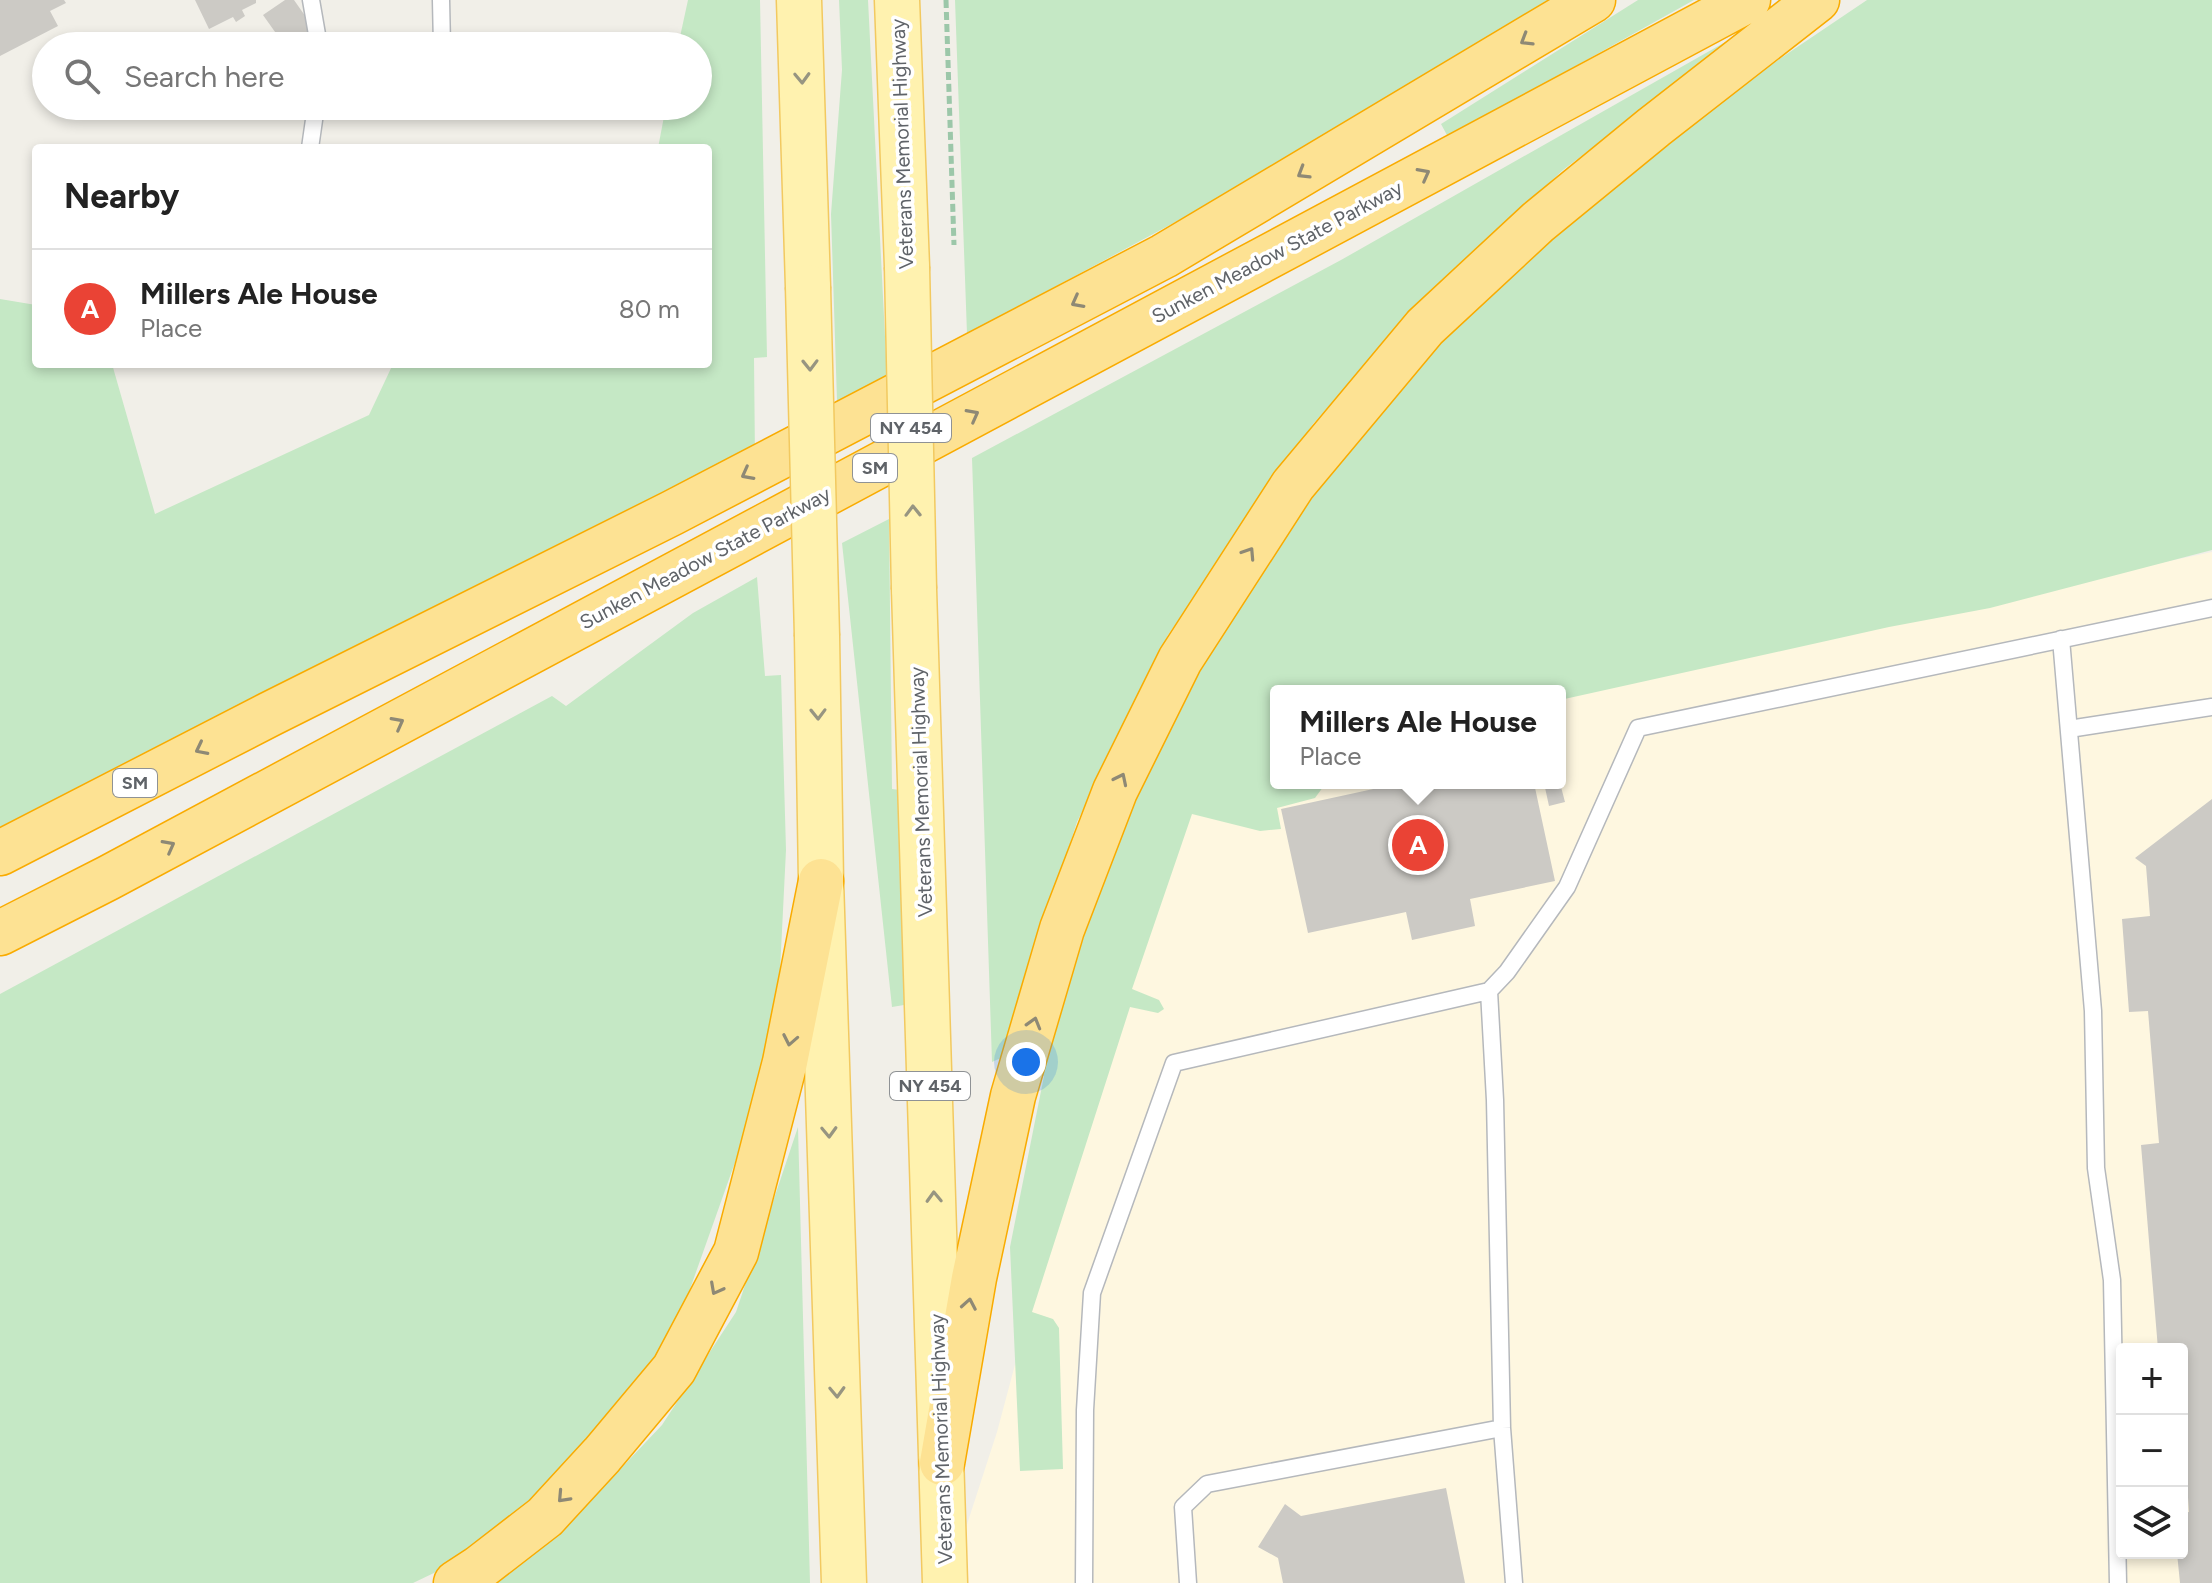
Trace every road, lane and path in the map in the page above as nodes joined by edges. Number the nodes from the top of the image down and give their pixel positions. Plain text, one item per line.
1 (311, 0) edge
2 (441, 0) edge
3 (799, 0) edge
4 (897, 0) edge
5 (946, 0) edge
6 (1593, 0) edge
7 (1748, 0) edge
8 (1817, 0) edge
9 (317, 32) edge
10 (442, 32) edge
11 (314, 120) edge
12 (311, 144) edge
13 (954, 245) dead end
14 (2212, 608) edge
15 (2061, 639) junction
16 (2212, 707) edge
17 (2069, 729) junction
18 (0, 853) edge
19 (108, 878) junction
20 (821, 881) junction
21 (0, 933) edge
22 (0, 956) edge
23 (1489, 991) junction
24 (1502, 1428) junction
25 (942, 1463) junction
26 (456, 1583) edge
27 (844, 1583) edge
28 (945, 1583) edge
29 (1084, 1583) edge
30 (1188, 1583) edge
31 (1514, 1583) edge
32 (2118, 1583) edge

1 - 9 lane
2 - 10 lane
3 -> 20 main road, bridge
25 -> 4 main road, Veterans Memorial Highway / NY 454, bridge
5 - 13 path
6 -> 18 highway, SM
19 -> 7 highway, Sunken Meadow State Parkway / SM
25 -> 8 highway
11 - 12 lane
14 - 15 lane
15 - 17 lane
15 - 23 lane
16 - 17 lane
17 - 32 lane
19 - 21 highway, Sunken Meadow State Parkway / SM
19 - 22 highway
20 -> 26 highway
20 -> 27 main road
23 - 24 lane
23 - 29 lane
24 - 30 lane
24 - 31 lane
25 - 28 main road, Veterans Memorial Highway / NY 454

